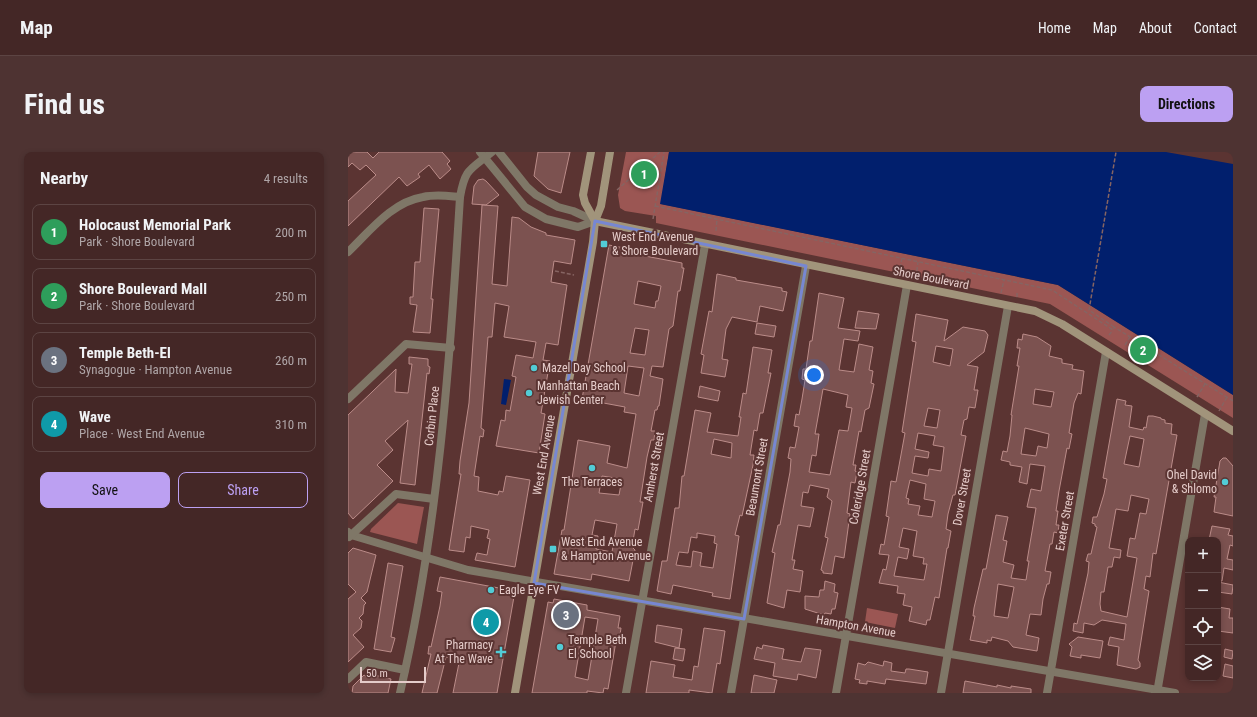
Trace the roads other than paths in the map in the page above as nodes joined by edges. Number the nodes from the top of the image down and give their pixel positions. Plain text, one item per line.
1 (492, 152) edge
2 (499, 152) edge
3 (591, 152) edge
4 (610, 152) edge
5 (482, 155) edge
6 (460, 197) junction
7 (595, 221) junction
8 (704, 245) junction
9 (348, 252) edge
10 (806, 266) junction
11 (907, 285) junction
12 (1008, 306) junction
13 (451, 348) junction
14 (1106, 352) junction
15 (348, 399) edge
16 (1205, 414) junction
17 (1233, 431) edge
18 (434, 499) junction
19 (349, 534) edge
20 (426, 557) junction
21 (534, 583) junction
22 (642, 601) junction
23 (744, 619) junction
24 (846, 636) junction
25 (948, 654) junction
26 (405, 670) junction
27 (1050, 672) junction
28 (348, 679) edge
29 (1157, 692) edge
30 (400, 693) edge
31 (515, 693) edge
32 (626, 693) edge
33 (731, 693) edge
34 (836, 693) edge
35 (941, 693) edge
36 (1047, 693) edge
37 (1175, 693) edge

1 - 5 street, Corbin Place
2 - 7 street
3 - 7 main road
4 - 7 main road
5 - 6 street, Corbin Place
5 - 7 street
6 - 9 street
6 - 13 street, Corbin Place
7 - 8 main road, Shore Boulevard
7 - 21 main road, West End Avenue
8 - 10 main road, Shore Boulevard
8 - 22 street, Amherst Street
10 - 11 main road, Shore Boulevard
10 - 23 street, Beaumont Street
11 - 12 main road, Shore Boulevard
11 - 24 street, Coleridge Street
12 - 14 main road, Shore Boulevard
12 - 25 street, Dover Street
13 - 15 street
13 - 18 street, Corbin Place
14 - 16 main road, Shore Boulevard
14 - 27 street, Exeter Street
16 - 17 main road, Shore Boulevard
16 - 29 street
18 - 19 street
18 - 20 street, Corbin Place
19 - 20 street, Hampton Avenue
20 - 21 street, Hampton Avenue
20 - 26 street, Corbin Place
21 - 22 street, Hampton Avenue
21 - 31 main road, West End Avenue
22 - 23 street, Hampton Avenue
22 - 32 street, Amherst Street
23 - 24 street, Hampton Avenue
23 - 33 street, Beaumont Street
24 - 25 street, Hampton Avenue
24 - 34 street, Coleridge Street
25 - 27 street, Hampton Avenue
25 - 35 street, Dover Street
26 - 28 street
26 - 30 street, Corbin Place
27 - 29 street, Hampton Avenue
27 - 36 street, Exeter Street
29 - 37 street, Hampton Avenue

